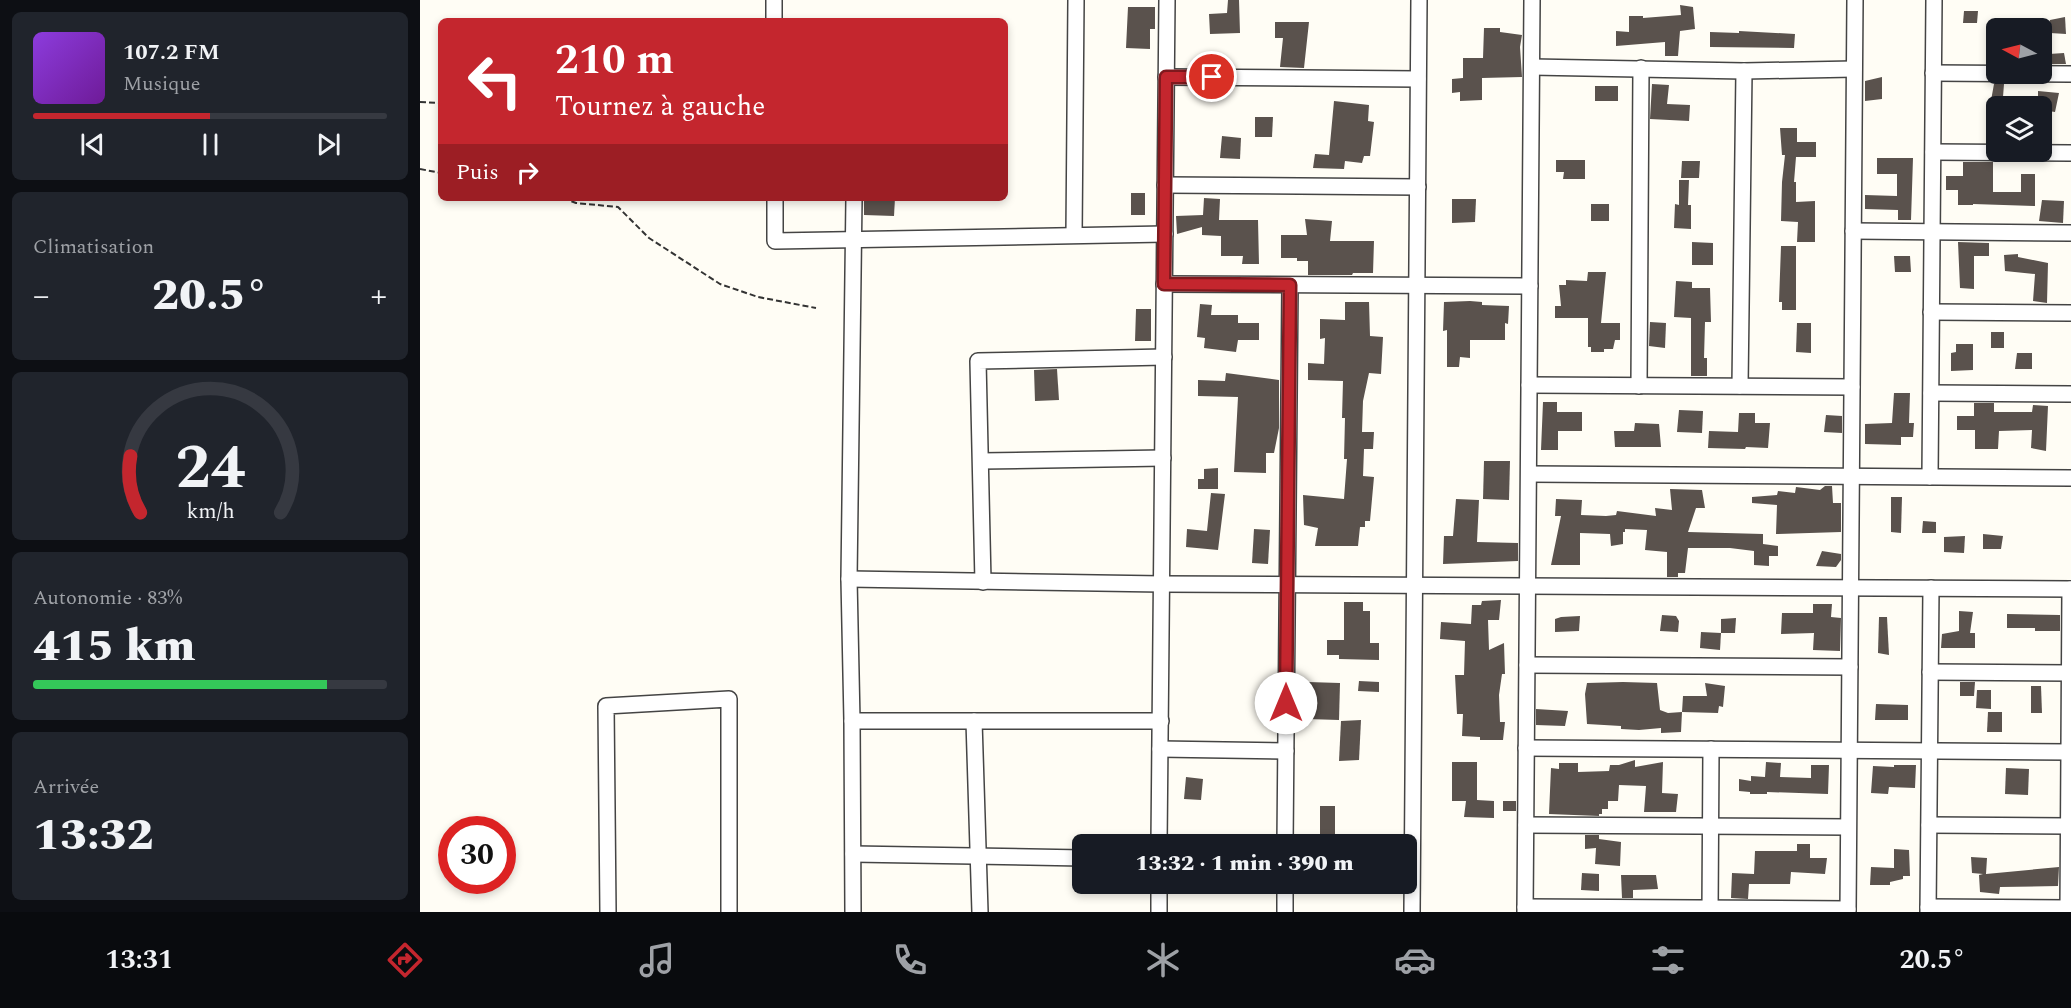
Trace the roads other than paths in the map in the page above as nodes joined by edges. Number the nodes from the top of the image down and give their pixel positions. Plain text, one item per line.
1 (774, 0) edge
2 (1076, 0) edge
3 (1167, 0) edge
4 (1419, 0) edge
5 (1532, 0) edge
6 (1855, 0) edge
7 (1934, 0) edge
8 (774, 18) edge
9 (1532, 67) junction
10 (1641, 68) junction
11 (1854, 69) junction
12 (1744, 71) junction
13 (1933, 73) junction
14 (2071, 74) edge
15 (1166, 77) junction
16 (1418, 79) junction
17 (1933, 152) junction
18 (2071, 153) edge
19 (1165, 185) junction
20 (1418, 187) junction
21 (775, 201) edge
22 (854, 201) edge
23 (1853, 231) junction
24 (1932, 232) junction
25 (2071, 233) edge
26 (1164, 234) junction
27 (1074, 235) junction
28 (853, 238) junction
29 (1164, 284) junction
30 (1290, 285) junction
31 (1417, 286) junction
32 (1530, 286) junction
33 (1931, 312) junction
34 (2071, 313) edge
35 (1164, 357) junction
36 (1529, 385) junction
37 (1638, 386) junction
38 (1740, 386) junction
39 (1852, 387) junction
40 (1931, 393) junction
41 (2071, 394) edge
42 (1163, 458) junction
43 (981, 461) junction
44 (1528, 474) junction
45 (1851, 476) junction
46 (1930, 477) junction
47 (2071, 478) edge
48 (849, 579) junction
49 (983, 582) junction
50 (1162, 584) junction
51 (1287, 585) junction
52 (1415, 585) junction
53 (1528, 586) junction
54 (1850, 588) junction
55 (1931, 588) junction
56 (2071, 589) edge
57 (1527, 665) junction
58 (1850, 667) junction
59 (1930, 672) junction
60 (2070, 673) edge
61 (852, 721) junction
62 (974, 721) junction
63 (1161, 721) junction
64 (1526, 748) junction
65 (1160, 749) junction
66 (1711, 750) junction
67 (1849, 750) junction
68 (1286, 751) junction
69 (1929, 751) junction
70 (2069, 752) junction
71 (1526, 825) junction
72 (1929, 825) junction
73 (2068, 825) junction
74 (1711, 826) junction
75 (1848, 827) junction
76 (1160, 834) edge
77 (1285, 834) edge
78 (853, 854) junction
79 (978, 856) junction
80 (1072, 858) edge
81 (1159, 894) edge
82 (1285, 894) edge
83 (1928, 909) edge
84 (1525, 910) edge
85 (1710, 910) edge
86 (1848, 910) edge
87 (2068, 910) edge
88 (608, 912) edge
89 (729, 912) edge
90 (853, 912) edge
91 (980, 912) edge
92 (1159, 912) edge
93 (1285, 912) edge
94 (1412, 912) edge

1 - 8 street
2 - 27 street
3 - 15 street
4 - 16 street
5 - 9 street
6 - 11 street
7 - 13 street
9 - 10 street
9 - 32 street
10 - 12 street
10 - 37 street
11 - 12 street
11 - 23 street
12 - 38 street
13 - 14 street
13 - 17 street
15 - 16 street
15 - 19 street
16 - 20 street
17 - 18 street
17 - 24 street
19 - 20 street
19 - 26 street
20 - 31 street
21 - 28 street
22 - 28 street
23 - 24 street
23 - 39 street
24 - 25 street
24 - 33 street
26 - 27 street
26 - 29 street
27 - 28 street
28 - 48 street
29 - 30 street
29 - 35 street
30 - 31 street
30 - 51 street
31 - 32 street
31 - 52 street
32 - 36 street
33 - 34 street
33 - 40 street
35 - 42 street
35 - 43 street
36 - 37 street
36 - 44 street
37 - 38 street
38 - 39 street
39 - 45 street
40 - 41 street
40 - 46 street
42 - 43 street
42 - 50 street
43 - 49 street
44 - 45 street
44 - 53 street
45 - 46 street
45 - 54 street
46 - 47 street
48 - 49 street
48 - 61 street
49 - 50 street
50 - 51 street
50 - 63 street
51 - 52 street
51 - 68 street
52 - 53 street
52 - 94 street
53 - 54 street
53 - 57 street
54 - 55 street
54 - 58 street
55 - 56 street
55 - 59 street
56 - 60 street
57 - 58 street
57 - 64 street
58 - 67 street
59 - 60 street
59 - 69 street
60 - 70 street
61 - 62 street
61 - 78 street
62 - 63 street
62 - 79 street
63 - 65 street
64 - 66 street
64 - 71 street
65 - 68 street
65 - 76 street
66 - 67 street
66 - 74 street
67 - 69 street
67 - 75 street
68 - 77 street
69 - 70 street
69 - 72 street
70 - 73 street
71 - 74 street
71 - 84 street
72 - 73 street
72 - 83 street
73 - 87 street
74 - 75 street
74 - 85 street
75 - 86 street
78 - 79 street
78 - 90 street
79 - 80 street
79 - 91 street
81 - 92 street
82 - 93 street
83 - 87 street
84 - 85 street
85 - 86 street
88 - 89 street

